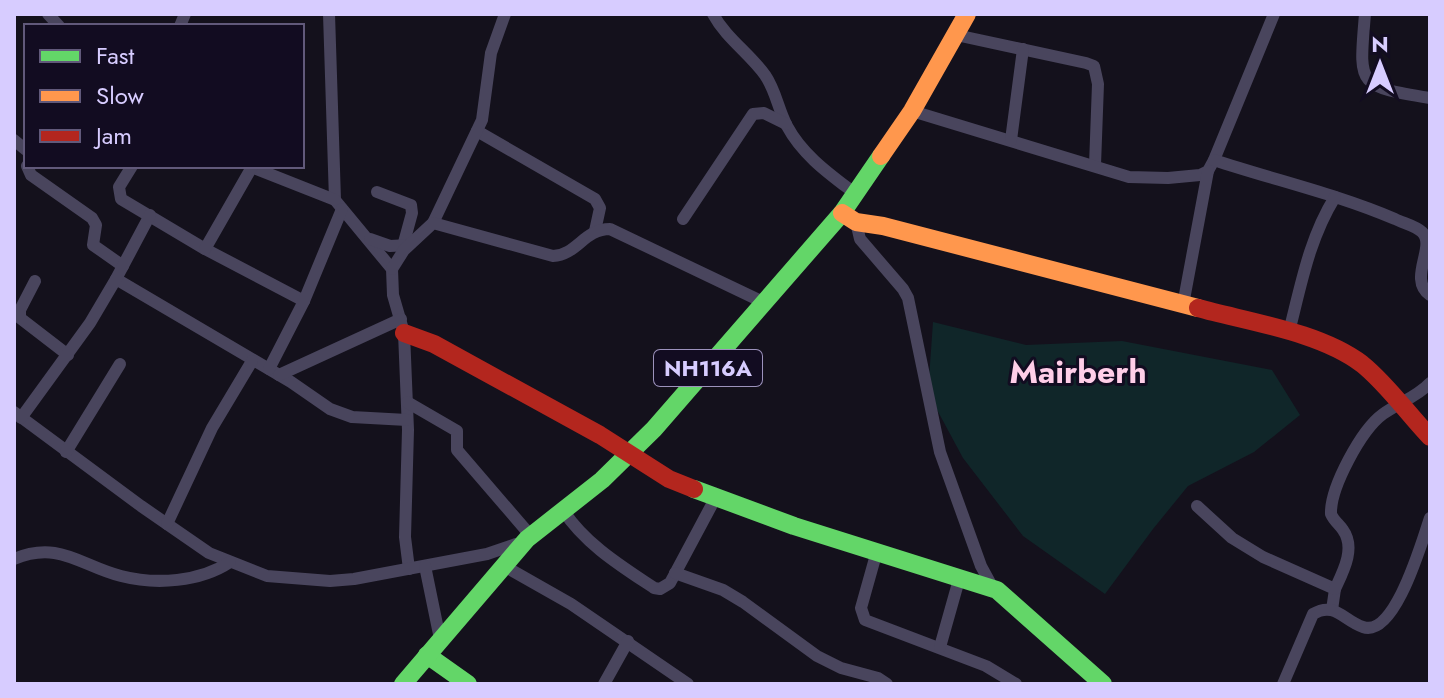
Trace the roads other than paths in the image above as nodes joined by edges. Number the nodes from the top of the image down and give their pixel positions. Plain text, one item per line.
1 (329, 14) edge
2 (505, 14) edge
3 (713, 14) edge
4 (967, 14) edge
5 (1274, 14) edge
6 (1365, 14) edge
7 (956, 35) junction
8 (1023, 49) junction
9 (1430, 98) edge
10 (912, 111) junction
11 (786, 124) junction
12 (477, 131) junction
13 (1011, 140) junction
14 (1095, 165) junction
15 (1211, 165) junction
16 (28, 168) edge
17 (131, 168) edge
18 (249, 168) edge
19 (252, 168) edge
20 (377, 192) dead end
21 (857, 195) junction
22 (1335, 197) junction
23 (338, 204) junction
24 (150, 215) junction
25 (849, 218) junction
26 (683, 219) dead end
27 (433, 223) junction
28 (595, 231) junction
29 (367, 238) junction
30 (406, 246) junction
31 (205, 249) junction
32 (123, 266) junction
33 (392, 269) junction
34 (116, 279) junction
35 (35, 281) dead end
36 (1430, 295) edge
37 (304, 301) junction
38 (765, 303) junction
39 (1183, 305) junction
40 (402, 326) junction
41 (1289, 332) junction
42 (68, 355) junction
43 (252, 361) junction
44 (120, 364) dead end
45 (274, 372) junction
46 (1430, 383) edge
47 (407, 402) junction
48 (1400, 404) junction
49 (17, 415) edge
50 (407, 420) junction
51 (1430, 437) edge
52 (66, 452) junction
53 (630, 455) junction
54 (717, 495) junction
55 (1197, 506) dead end
56 (563, 510) junction
57 (1430, 518) edge
58 (167, 524) junction
59 (529, 537) junction
60 (877, 551) junction
61 (14, 559) edge
62 (230, 562) junction
63 (425, 566) junction
64 (504, 566) junction
65 (409, 569) junction
66 (675, 573) junction
67 (960, 576) junction
68 (993, 588) junction
69 (1335, 589) junction
70 (1332, 610) junction
71 (440, 639) junction
72 (628, 641) junction
73 (940, 647) junction
74 (427, 655) junction
75 (403, 684) edge
76 (468, 684) edge
77 (604, 684) edge
78 (688, 684) edge
79 (887, 684) edge
80 (1016, 684) edge
81 (1103, 684) edge
82 (1283, 684) edge

1 - 23 street
2 - 12 street
3 - 11 street
4 - 7 main road, NH116A
5 - 15 street
6 - 9 street
7 - 8 street
7 - 10 main road, NH116A
8 - 13 street
8 - 14 street
10 - 13 street
10 - 21 main road, NH116A
11 - 21 street
11 - 26 street
12 - 27 street
12 - 28 street
13 - 14 street
14 - 15 street
15 - 22 street
15 - 39 street
16 - 32 street
17 - 24 street
18 - 31 street
19 - 23 street
20 - 30 street
21 - 25 main road, NH116A
22 - 36 street
22 - 41 street
23 - 29 street
23 - 37 street
24 - 31 street
24 - 32 street
25 - 38 main road, NH116A
25 - 39 main road
25 - 68 street
27 - 28 street
27 - 30 street
28 - 38 street
29 - 30 street
29 - 33 street
30 - 33 street
31 - 37 street
32 - 34 street
33 - 40 street
34 - 42 street
34 - 43 street
35 - 42 street
37 - 45 street
38 - 53 main road, NH116A
39 - 41 main road
40 - 45 street
40 - 47 street
40 - 53 main road
41 - 48 main road
42 - 49 street
43 - 45 street
43 - 58 street
44 - 52 street
45 - 50 street
46 - 48 street
47 - 50 street
47 - 59 street
48 - 51 main road
48 - 69 street
49 - 52 street
50 - 65 street
52 - 58 street
53 - 54 main road
53 - 56 main road, NH116A
54 - 60 main road
54 - 66 street
55 - 69 street
56 - 59 main road, NH116A
56 - 66 street
57 - 70 street
58 - 62 street
59 - 63 street
59 - 64 main road, NH116A
60 - 67 main road
60 - 73 street
61 - 62 street
62 - 65 street
63 - 65 street
63 - 71 street
64 - 71 main road, NH116A
64 - 72 street
66 - 79 street
67 - 68 main road
67 - 73 street
68 - 81 main road
69 - 70 street
70 - 82 street
71 - 74 main road, NH116A
72 - 77 street
72 - 78 street
73 - 80 street
74 - 75 main road, NH116A
74 - 76 main road

